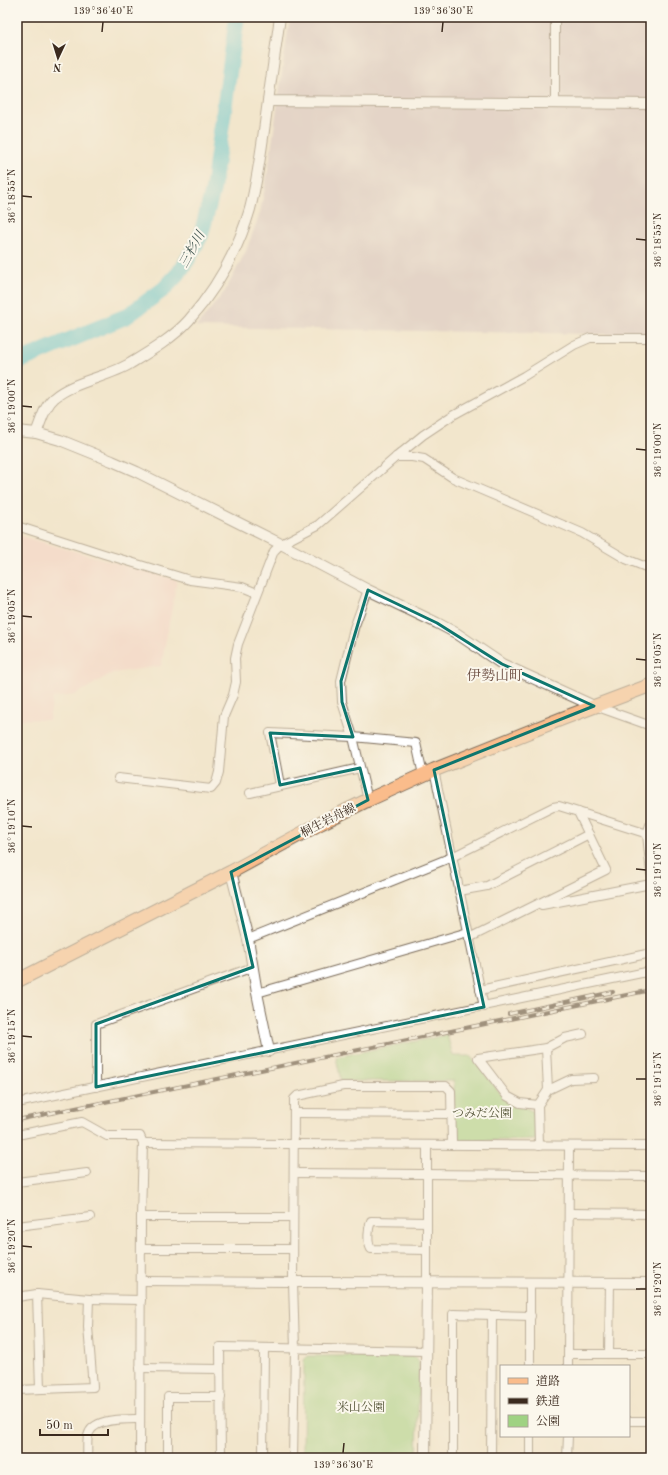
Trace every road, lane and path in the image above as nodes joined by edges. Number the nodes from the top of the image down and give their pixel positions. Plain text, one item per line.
1 (280, 17) edge
2 (555, 17) edge
3 (268, 101) junction
4 (555, 103) junction
5 (651, 104) edge
6 (651, 338) edge
7 (17, 431) edge
8 (36, 433) junction
9 (396, 457) junction
10 (17, 526) edge
11 (281, 544) junction
12 (651, 569) edge
13 (368, 590) junction
14 (257, 593) junction
15 (651, 685) edge
16 (594, 706) junction
17 (651, 726) edge
18 (353, 737) junction
19 (360, 768) junction
20 (428, 773) junction
21 (118, 778) dead end
22 (280, 785) junction
23 (250, 793) dead end
24 (368, 800) junction
25 (578, 812) junction
26 (651, 822) edge
27 (589, 834) junction
28 (649, 835) edge
29 (452, 857) junction
30 (231, 872) junction
31 (651, 874) edge
32 (651, 884) edge
33 (459, 891) junction
34 (530, 908) junction
35 (468, 935) junction
36 (248, 939) junction
37 (651, 953) edge
38 (253, 968) junction
39 (651, 971) edge
40 (17, 981) edge
41 (480, 990) junction
42 (257, 993) junction
43 (484, 1007) junction
44 (583, 1034) dead end
45 (546, 1048) junction
46 (269, 1051) junction
47 (594, 1078) dead end
48 (96, 1087) junction
49 (548, 1090) junction
50 (17, 1103) edge
51 (538, 1105) junction
52 (294, 1114) junction
53 (451, 1114) junction
54 (17, 1135) edge
55 (143, 1143) junction
56 (294, 1144) junction
57 (427, 1145) junction
58 (452, 1145) junction
59 (539, 1146) junction
60 (570, 1146) junction
61 (651, 1146) edge
62 (87, 1173) dead end
63 (294, 1173) junction
64 (427, 1174) junction
65 (570, 1176) junction
66 (651, 1176) edge
67 (17, 1182) edge
68 (570, 1214) junction
69 (651, 1214) edge
70 (90, 1217) dead end
71 (293, 1217) junction
72 (141, 1218) junction
73 (427, 1222) junction
74 (17, 1226) edge
75 (141, 1249) junction
76 (293, 1249) junction
77 (427, 1250) junction
78 (141, 1281) junction
79 (293, 1282) junction
80 (427, 1283) junction
81 (530, 1283) junction
82 (568, 1283) junction
83 (610, 1283) junction
84 (651, 1283) edge
85 (37, 1294) junction
86 (17, 1297) edge
87 (89, 1299) junction
88 (141, 1300) junction
89 (492, 1315) junction
90 (531, 1316) junction
91 (264, 1348) junction
92 (295, 1349) junction
93 (426, 1351) junction
94 (569, 1354) junction
95 (609, 1354) junction
96 (651, 1354) edge
97 (530, 1365) edge
98 (568, 1365) edge
99 (140, 1368) junction
100 (220, 1369) junction
101 (40, 1389) junction
102 (17, 1390) edge
103 (221, 1397) junction
104 (139, 1419) junction
105 (630, 1420) edge
106 (651, 1420) edge
107 (530, 1437) edge
108 (568, 1437) edge
109 (87, 1458) edge
110 (140, 1458) edge
111 (168, 1458) edge
112 (221, 1458) edge
113 (263, 1458) edge
114 (293, 1458) edge
115 (425, 1458) edge
116 (453, 1458) edge
117 (491, 1458) edge
118 (530, 1458) edge
119 (567, 1458) edge

1 - 3 street
2 - 4 street
3 - 4 street
3 - 8 street
4 - 5 street
6 - 9 street
7 - 8 street
8 - 11 street
9 - 11 street
9 - 12 street
10 - 14 street
11 - 13 street
11 - 14 street
13 - 16 street
13 - 18 street
14 - 21 street
15 - 16 main road, 桐生岩舟線
16 - 17 street
16 - 20 main road, 桐生岩舟線
18 - 19 street
18 - 20 street
18 - 22 street
19 - 22 street
19 - 24 street
20 - 24 main road, 桐生岩舟線
20 - 29 street
22 - 23 street
24 - 30 main road, 桐生岩舟線
25 - 27 street
25 - 28 street
25 - 29 street
26 - 28 street
27 - 33 street
27 - 34 street
28 - 31 street
29 - 33 street
29 - 36 street
30 - 36 street
30 - 40 main road, 桐生岩舟線
32 - 34 street
33 - 35 street
34 - 35 street
35 - 41 street
35 - 42 street
36 - 38 street
37 - 41 street
38 - 42 street
38 - 48 street
39 - 43 street
41 - 43 street
42 - 46 street
43 - 46 street
44 - 45 street
45 - 49 street
45 - 51 street
46 - 48 street
47 - 49 street
48 - 50 street
49 - 51 street
51 - 59 street
52 - 53 street
52 - 53 street
52 - 56 street
53 - 58 street
54 - 55 street
55 - 56 street
55 - 72 street
56 - 57 street
56 - 63 street
57 - 58 street
57 - 64 street
58 - 59 street
59 - 60 street
60 - 61 street
60 - 65 street
62 - 67 street
63 - 64 street
63 - 71 street
64 - 65 street
64 - 73 street
65 - 66 street
65 - 68 street
68 - 69 street
68 - 82 street
70 - 74 street
71 - 72 street
71 - 76 street
72 - 75 street
73 - 77 street
73 - 77 street
75 - 76 street
75 - 78 street
76 - 79 street
77 - 80 street
78 - 79 street
78 - 88 street
79 - 80 street
79 - 92 street
80 - 81 street
80 - 93 street
81 - 82 street
81 - 90 street
82 - 83 street
82 - 94 street
83 - 84 street
83 - 95 street
85 - 86 street
85 - 87 street
85 - 101 street
87 - 88 street
87 - 101 street
88 - 99 street
89 - 90 street
89 - 116 street
89 - 117 street
90 - 97 street
91 - 92 street
91 - 100 street
91 - 113 street
92 - 93 street
92 - 114 street
93 - 115 street
94 - 95 street
94 - 98 street
95 - 96 street
99 - 100 street
99 - 104 street
100 - 103 street
101 - 102 street
103 - 111 street
103 - 112 street
104 - 109 street
104 - 110 street
105 - 106 street
107 - 118 street
108 - 119 street

